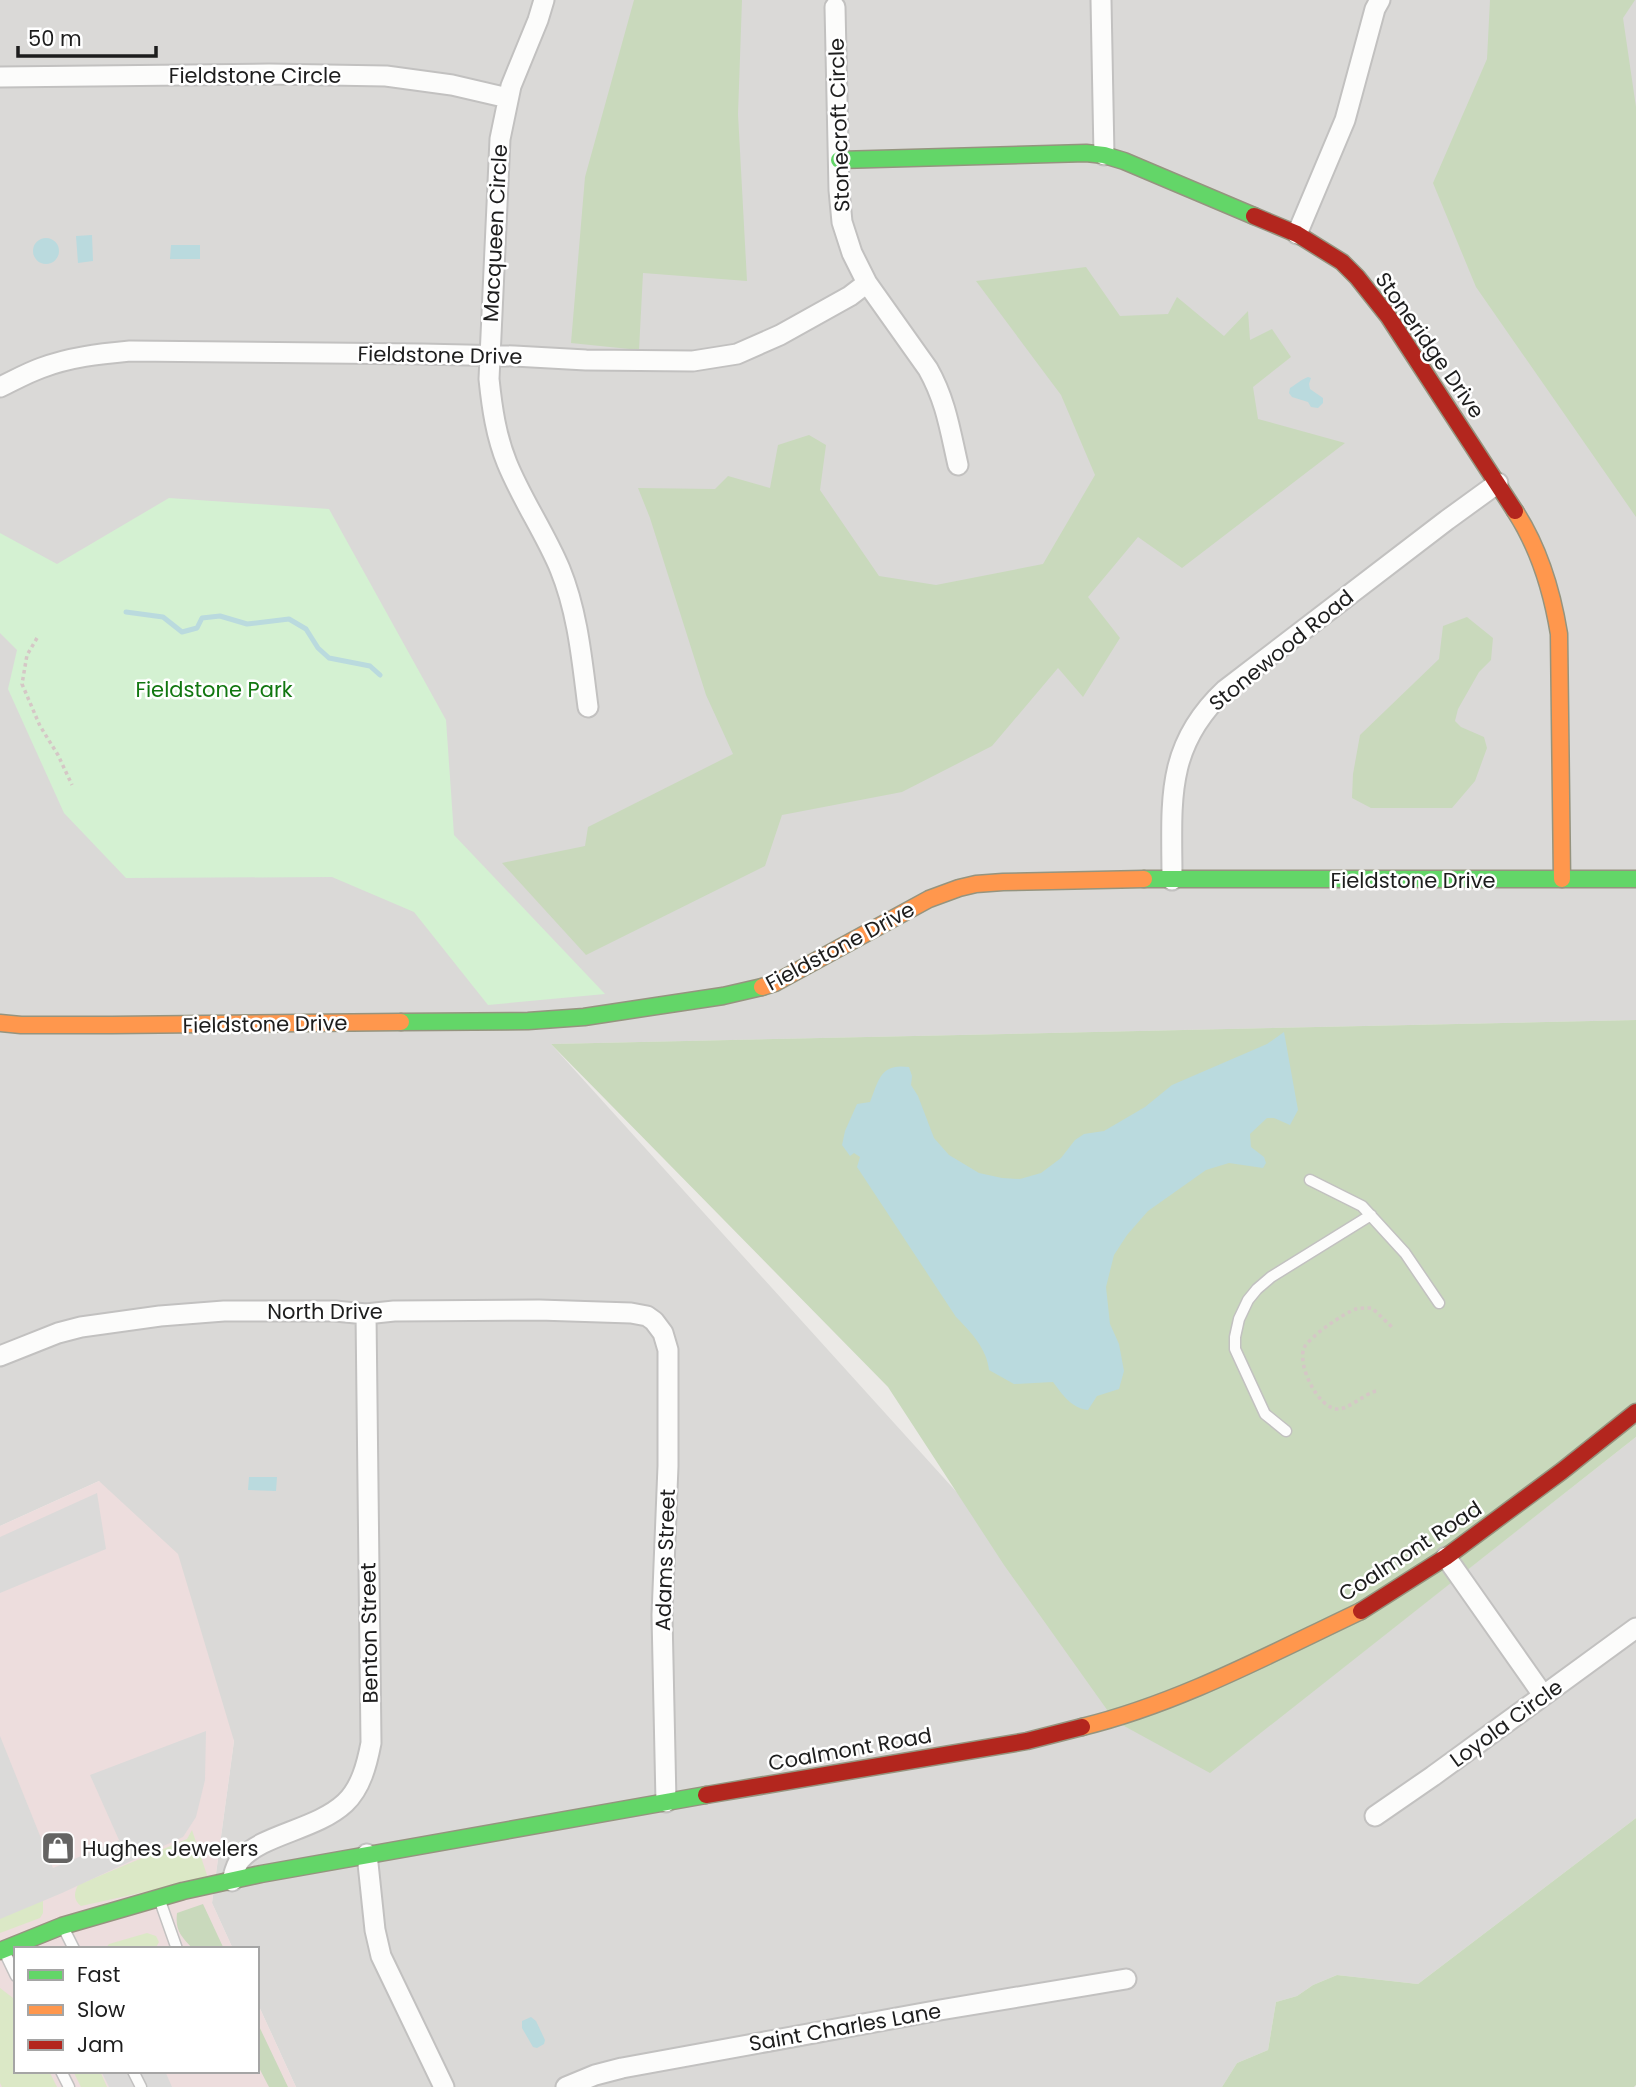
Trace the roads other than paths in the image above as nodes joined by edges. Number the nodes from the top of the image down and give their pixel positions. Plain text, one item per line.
1 (544, 0) edge
2 (1101, 0) edge
3 (1380, 0) edge
4 (835, 7) dead end
5 (0, 77) edge
6 (508, 98) junction
7 (1104, 155) junction
8 (839, 160) junction
9 (1297, 234) junction
10 (867, 283) junction
11 (489, 356) junction
12 (0, 387) edge
13 (958, 465) dead end
14 (1498, 483) junction
15 (588, 707) dead end
16 (1562, 879) junction
17 (1636, 879) edge
18 (1172, 880) junction
19 (0, 1023) edge
20 (1310, 1180) dead end
21 (1371, 1215) junction
22 (1439, 1303) dead end
23 (366, 1314) junction
24 (654, 1321) joint
25 (0, 1356) edge
26 (1636, 1412) edge
27 (1286, 1431) dead end
28 (1446, 1557) junction
29 (1636, 1628) edge
30 (1543, 1695) junction
31 (666, 1802) junction
32 (1375, 1816) dead end
33 (366, 1854) junction
34 (232, 1881) junction
35 (158, 1897) junction
36 (62, 1926) junction
37 (73, 1947) edge
38 (176, 1947) edge
39 (2, 1950) edge
40 (14, 1972) edge
41 (1126, 1979) dead end
42 (444, 2087) edge
43 (566, 2087) edge

1 - 6 street, Macqueen Circle
2 - 7 street
3 - 9 street
4 - 8 street, Stonecroft Circle
5 - 6 street, Fieldstone Circle
6 - 11 street, Macqueen Circle
7 - 8 street, Stoneridge Drive
7 - 9 street, Stoneridge Drive
8 - 10 street, Stonecroft Circle
9 - 14 street, Stoneridge Drive
10 - 11 street, Fieldstone Drive
10 - 13 street, Stonecroft Circle
11 - 12 street, Fieldstone Drive
11 - 15 street, Macqueen Circle
14 - 16 street, Stoneridge Drive
14 - 18 street, Stonewood Road
16 - 17 street, Fieldstone Drive
16 - 18 street, Fieldstone Drive
18 - 19 street, Fieldstone Drive
20 - 21 lane
21 - 22 lane
21 - 27 lane
23 - 24 street, North Drive
23 - 25 street, North Drive
23 - 34 street, Benton Street
24 - 31 street, Adams Street
26 - 28 street, Coalmont Road
28 - 30 street
28 - 31 street, Coalmont Road
29 - 30 street, Loyola Circle
30 - 32 street, Loyola Circle
31 - 33 street, Coalmont Road
33 - 34 street, Coalmont Road
33 - 42 street
34 - 35 street, Coalmont Road
35 - 36 street, Coalmont Road
35 - 38 lane
36 - 37 lane
36 - 39 street, Coalmont Road
39 - 40 lane
41 - 43 street, Saint Charles Lane

